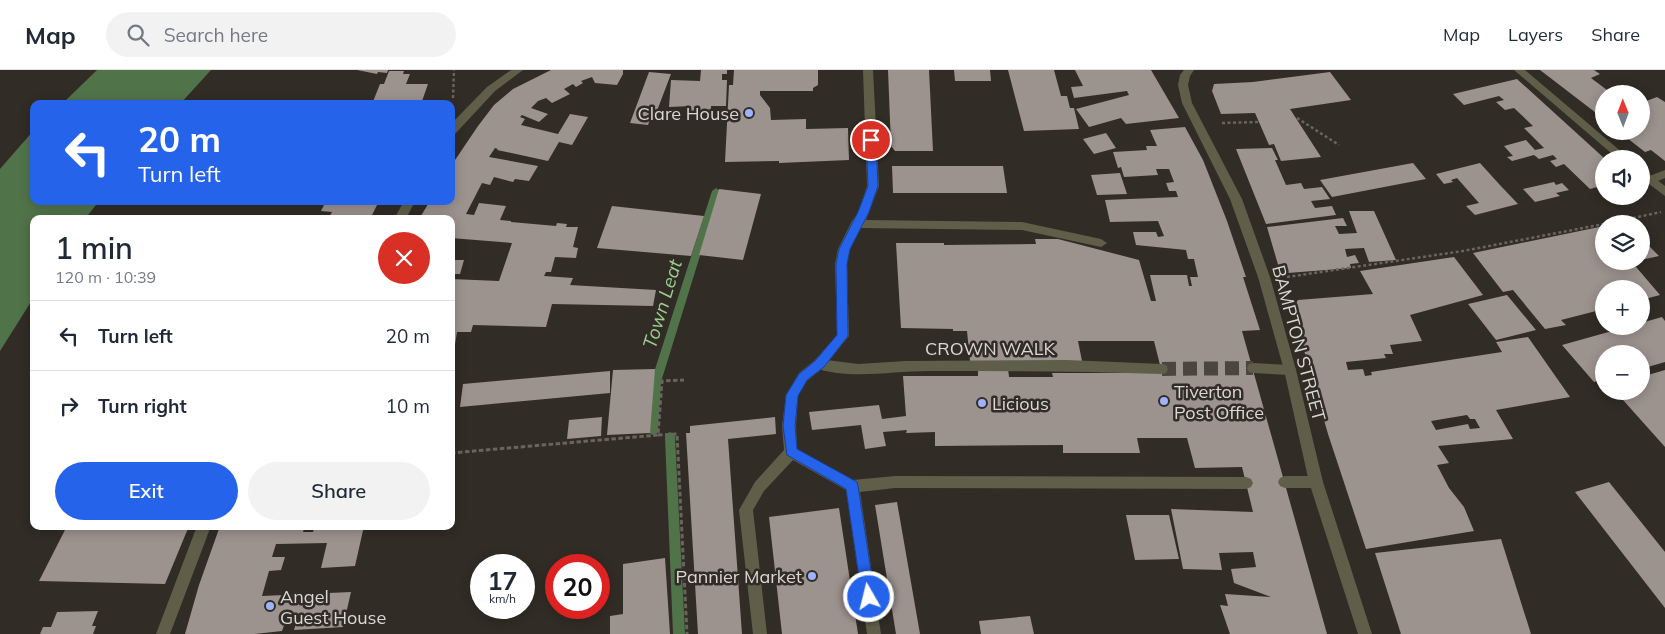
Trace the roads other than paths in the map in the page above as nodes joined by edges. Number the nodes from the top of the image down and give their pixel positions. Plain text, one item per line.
1 (518, 70) edge
2 (868, 70) edge
3 (1189, 70) edge
4 (1519, 70) edge
5 (455, 127) edge
6 (1614, 150) edge
7 (1665, 174) edge
8 (1651, 180) joint
9 (1665, 192) edge
10 (856, 224) junction
11 (1101, 243) dead end
12 (820, 364) junction
13 (1253, 368) tunnel mouth
14 (1162, 369) tunnel mouth
15 (1290, 370) junction
16 (791, 452) junction
17 (1285, 482) dead end
18 (1316, 482) junction
19 (1246, 483) dead end
20 (852, 486) junction
21 (202, 530) edge
22 (163, 634) edge
23 (760, 634) edge
24 (874, 634) edge
25 (1365, 634) edge

1 - 5 street
2 - 10 street
3 - 15 street, BAMPTON STREET
4 - 6 street
7 - 8 street
8 - 9 street
10 - 11 street
10 - 12 street
12 - 14 street, CROWN WALK
12 - 16 street
13 - 15 street
15 - 18 street, BAMPTON STREET
16 - 20 street
16 - 23 street
17 - 18 street
18 - 25 street, BAMPTON STREET
19 - 20 street
20 - 24 street
21 - 22 street

